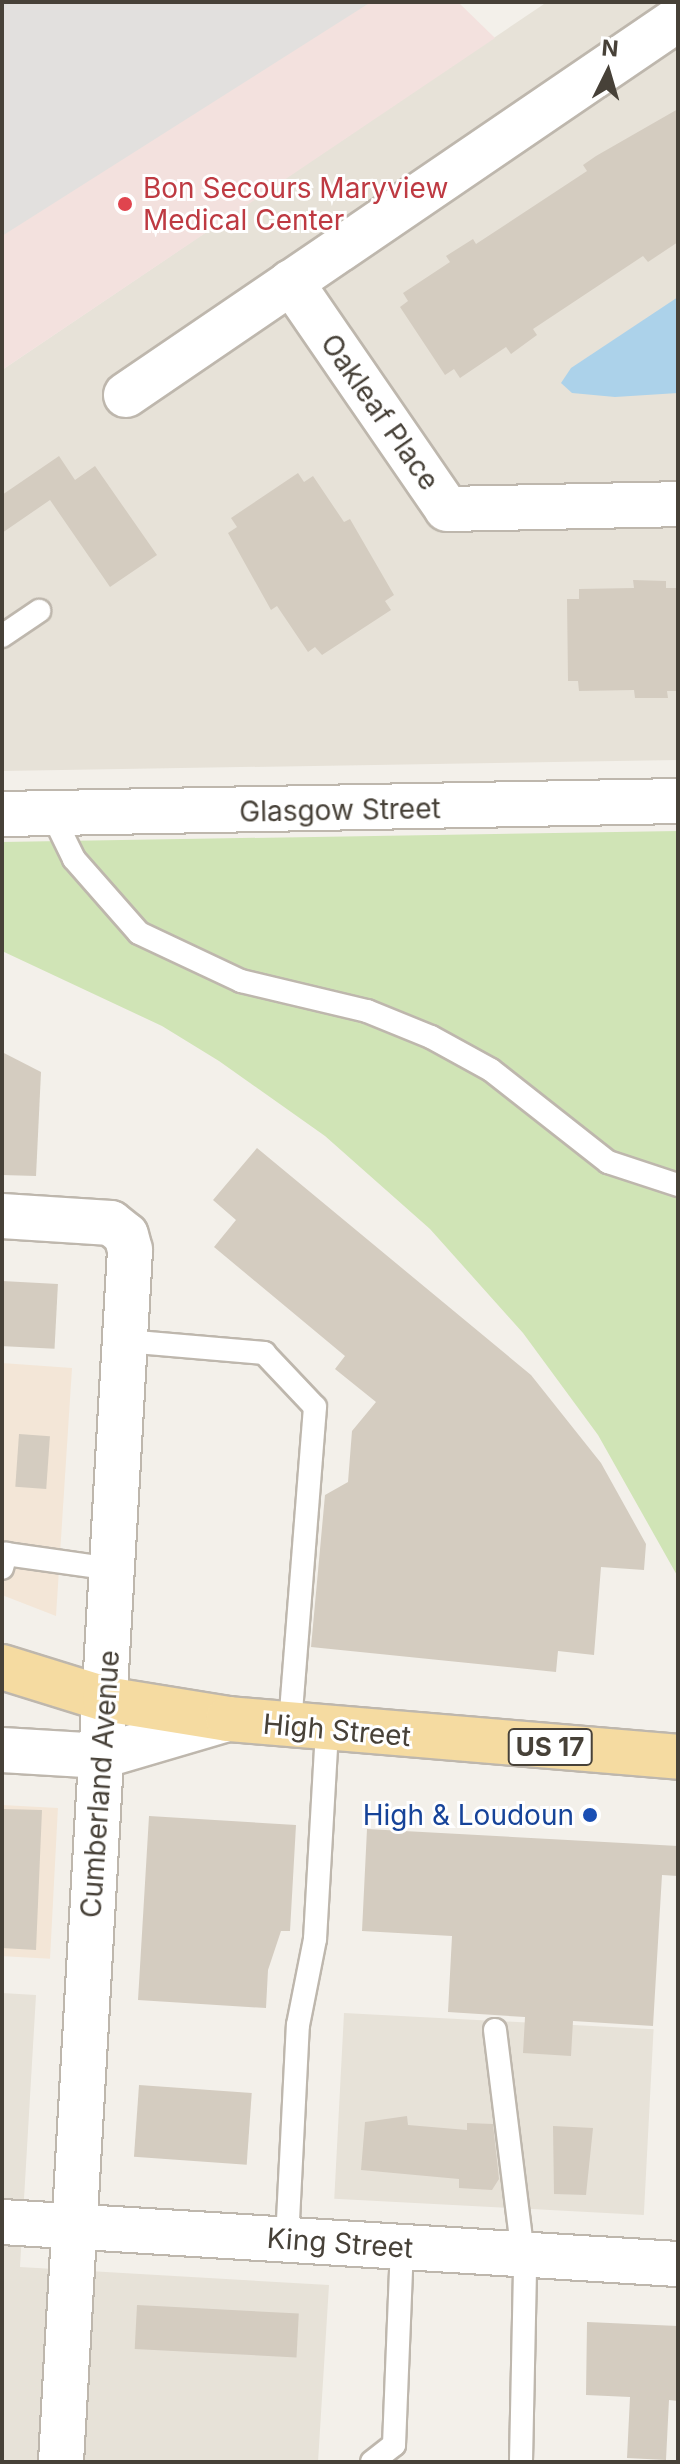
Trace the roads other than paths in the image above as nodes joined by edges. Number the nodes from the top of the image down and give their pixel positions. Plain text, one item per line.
1 (678, 19) edge
2 (291, 282) junction
3 (126, 395) dead end
4 (678, 504) edge
5 (39, 611) dead end
6 (2, 636) edge
7 (678, 801) edge
8 (2, 814) edge
9 (52, 814) junction
10 (678, 1185) edge
11 (2, 1216) edge
12 (125, 1341) junction
13 (3, 1552) edge
14 (113, 1569) junction
15 (2, 1667) edge
16 (105, 1699) junction
17 (228, 1719) junction
18 (308, 1728) junction
19 (2, 1750) edge
20 (102, 1756) junction
21 (678, 1757) edge
22 (495, 2030) dead end
23 (2, 2222) edge
24 (71, 2226) junction
25 (287, 2240) junction
26 (402, 2247) junction
27 (524, 2255) junction
28 (678, 2264) edge
29 (61, 2462) edge
30 (372, 2462) edge
31 (521, 2462) edge

1 - 2 street
2 - 3 street
2 - 4 street, Oakleaf Place
5 - 6 lane
7 - 9 street, Glasgow Street
8 - 9 street, Glasgow Street
9 - 10 lane
11 - 12 street, Cumberland Avenue
12 - 14 street, Cumberland Avenue
12 - 18 lane
13 - 14 lane
14 - 16 street, Cumberland Avenue
15 - 16 main road, High Street / US 17
16 - 17 main road, High Street / US 17
16 - 20 street, Cumberland Avenue
17 - 18 main road, High Street / US 17
17 - 20 street
18 - 21 main road, High Street / US 17
18 - 25 lane
19 - 20 street
20 - 24 street, Cumberland Avenue
22 - 27 lane
23 - 24 street, King Street
24 - 25 street, King Street
24 - 29 street, Cumberland Avenue
25 - 26 street, King Street
26 - 27 street, King Street
26 - 30 lane
27 - 28 street, King Street
27 - 31 lane

